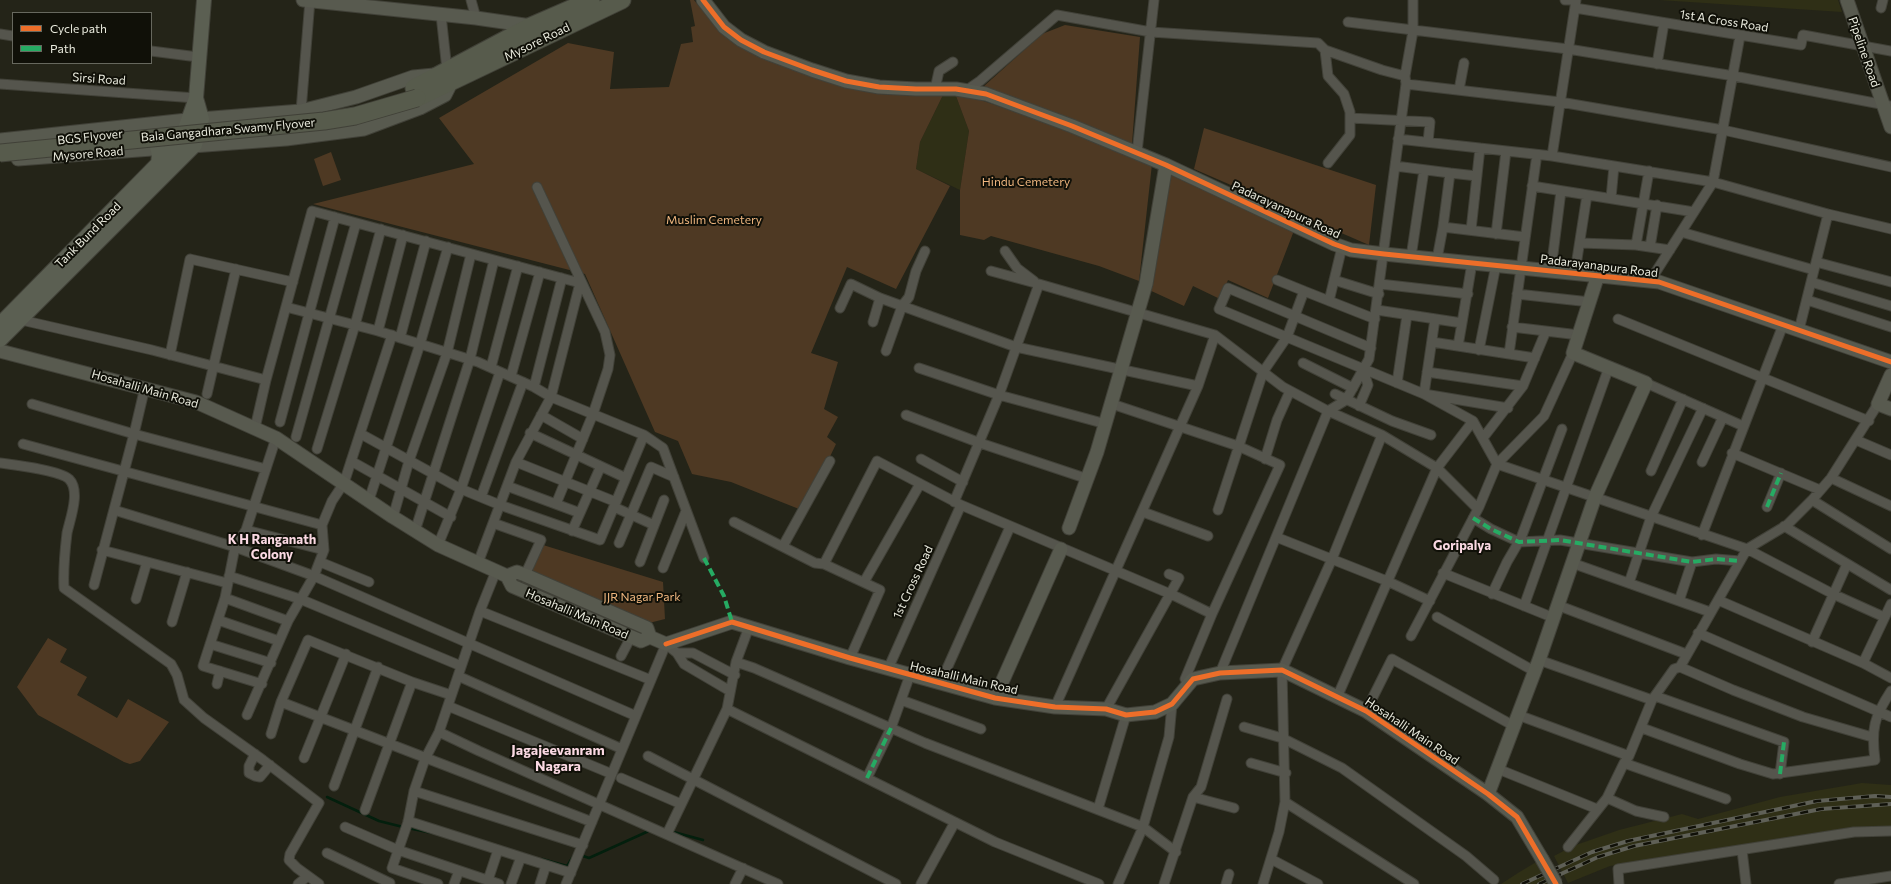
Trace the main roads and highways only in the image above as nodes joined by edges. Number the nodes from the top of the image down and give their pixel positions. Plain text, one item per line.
1 (204, 0) edge
2 (591, 0) edge
3 (622, 0) edge
4 (446, 76) junction
5 (416, 93) junction
6 (196, 98) junction
7 (0, 146) edge
8 (157, 147) road end
9 (0, 153) edge
10 (158, 164) junction
11 (9, 320) edge
12 (0, 340) edge

1 - 6 main road
2 - 4 highway, Mysore Road
3 - 4 highway, Mysore Road
4 - 5 highway, Bala Gangadhara Swamy Flyover
5 - 7 highway, BGS Flyover
5 - 9 highway, Bala Gangadhara Swamy Flyover, bridge
6 - 10 main road, Tank Bund Road
6 - 11 main road
8 - 10 main road
10 - 11 main road, Tank Bund Road
11 - 12 main road

